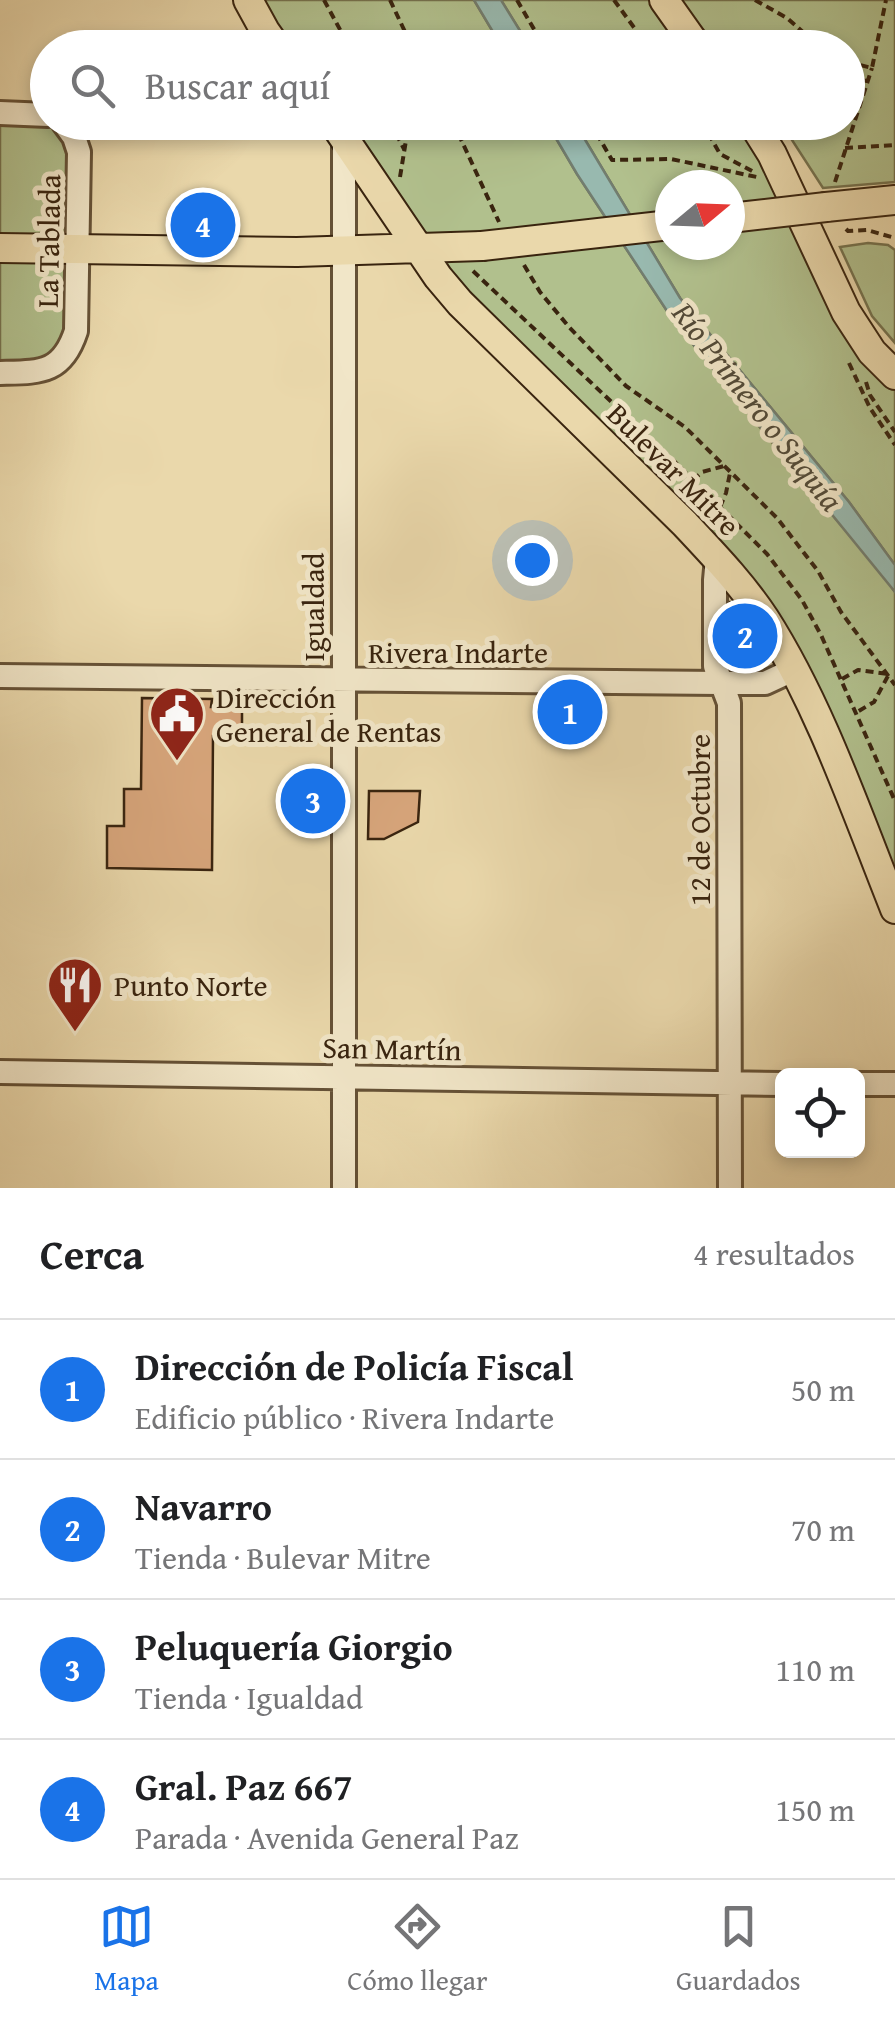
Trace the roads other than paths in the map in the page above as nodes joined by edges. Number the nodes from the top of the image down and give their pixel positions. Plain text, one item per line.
1 (248, 0) edge
2 (664, 0) edge
3 (264, 30) edge
4 (685, 30) edge
5 (0, 113) edge
6 (30, 117) edge
7 (75, 140) edge
8 (338, 140) edge
9 (345, 140) edge
10 (763, 140) edge
11 (895, 200) edge
12 (745, 216) edge
13 (655, 227) edge
14 (0, 248) edge
15 (419, 249) junction
16 (78, 250) junction
17 (342, 252) junction
18 (0, 373) edge
19 (895, 375) edge
20 (717, 558) junction
21 (793, 670) junction
22 (0, 676) edge
23 (344, 681) junction
24 (720, 684) junction
25 (895, 909) edge
26 (0, 1072) edge
27 (344, 1076) junction
28 (730, 1084) junction
29 (775, 1084) edge
30 (865, 1084) edge
31 (895, 1084) edge
32 (344, 1188) edge
33 (730, 1188) edge

1 - 3 main road
2 - 4 main road
5 - 6 street
7 - 16 street, La Tablada
8 - 17 street, Igualdad
9 - 15 main road, Bulevar Mitre
10 - 19 main road
11 - 12 main road, bridge
13 - 15 main road, bridge
14 - 16 main road
15 - 17 main road
15 - 20 main road, Bulevar Mitre
16 - 17 main road
16 - 18 street, La Tablada
17 - 23 street, Igualdad
20 - 21 main road, Bulevar Mitre
20 - 24 street, 12 de Octubre
21 - 24 street, Rivera Indarte
21 - 25 main road, Bulevar Mitre
22 - 23 street, Rivera Indarte
23 - 24 street, Rivera Indarte
23 - 27 street, Igualdad
24 - 28 street, 12 de Octubre
26 - 27 street, San Martín
27 - 28 street, San Martín
27 - 32 street, Igualdad
28 - 29 street, San Martín
28 - 33 street, 12 de Octubre
30 - 31 street

